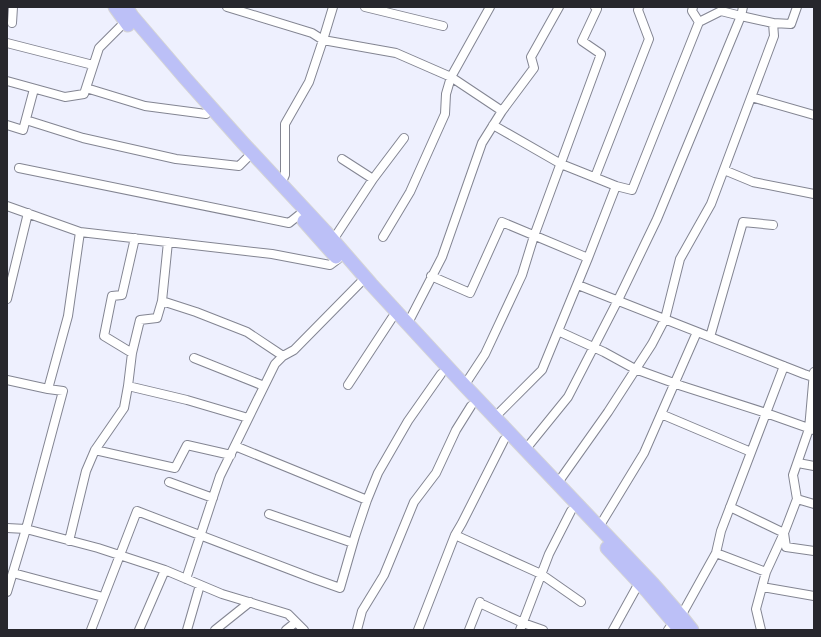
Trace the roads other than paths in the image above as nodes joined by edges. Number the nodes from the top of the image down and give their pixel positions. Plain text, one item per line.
1 (14, 7) edge
2 (115, 7) edge
3 (227, 7) edge
4 (333, 7) edge
5 (365, 7) edge
6 (490, 7) edge
7 (559, 7) edge
8 (595, 7) edge
9 (639, 7) edge
10 (693, 7) edge
11 (744, 7) edge
12 (797, 7) edge
13 (128, 15) edge
14 (742, 16) junction
15 (699, 22) junction
16 (12, 23) dead end
17 (773, 23) junction
18 (443, 26) dead end
19 (323, 40) junction
20 (7, 43) edge
21 (94, 65) junction
22 (451, 76) junction
23 (7, 81) edge
24 (86, 88) junction
25 (34, 89) junction
26 (751, 97) junction
27 (502, 110) junction
28 (206, 114) junction
29 (814, 115) edge
30 (26, 120) junction
31 (7, 125) edge
32 (493, 125) junction
33 (404, 138) dead end
34 (249, 155) junction
35 (342, 159) dead end
36 (561, 164) junction
37 (19, 168) dead end
38 (724, 170) junction
39 (595, 177) junction
40 (373, 179) junction
41 (282, 184) junction
42 (616, 186) junction
43 (814, 194) edge
44 (7, 206) edge
45 (302, 212) junction
46 (28, 213) junction
47 (773, 225) dead end
48 (80, 232) junction
49 (534, 236) junction
50 (383, 237) dead end
51 (135, 238) junction
52 (333, 240) junction
53 (168, 242) junction
54 (588, 258) junction
55 (338, 259) junction
56 (431, 276) junction
57 (363, 281) junction
58 (578, 285) junction
59 (7, 299) edge
60 (618, 300) junction
61 (162, 301) junction
62 (392, 318) junction
63 (666, 319) junction
64 (408, 323) junction
65 (558, 331) junction
66 (697, 332) junction
67 (710, 337) junction
68 (593, 348) junction
69 (132, 353) junction
70 (283, 356) junction
71 (194, 358) dead end
72 (784, 366) junction
73 (635, 369) junction
74 (441, 374) junction
75 (814, 374) edge
76 (7, 380) edge
77 (674, 382) junction
78 (348, 385) dead end
79 (128, 386) junction
80 (264, 386) junction
81 (464, 386) junction
82 (48, 389) junction
83 (471, 406) junction
84 (766, 413) junction
85 (661, 414) junction
86 (248, 418) junction
87 (491, 420) junction
88 (812, 430) edge
89 (504, 440) junction
90 (235, 446) junction
91 (95, 450) junction
92 (525, 450) junction
93 (751, 452) junction
94 (231, 455) junction
95 (798, 463) junction
96 (814, 466) edge
97 (169, 482) dead end
98 (554, 487) junction
99 (213, 498) junction
100 (367, 500) junction
101 (797, 500) junction
102 (814, 504) edge
103 (730, 507) junction
104 (574, 508) junction
105 (268, 514) dead end
106 (599, 527) junction
107 (7, 528) edge
108 (26, 529) junction
109 (784, 533) junction
110 (201, 535) junction
111 (455, 535) junction
112 (69, 541) junction
113 (353, 543) junction
114 (814, 551) edge
115 (716, 552) junction
116 (120, 556) junction
117 (166, 570) junction
118 (766, 572) junction
119 (13, 573) junction
120 (541, 574) junction
121 (186, 579) junction
122 (639, 583) junction
123 (200, 585) junction
124 (762, 587) junction
125 (7, 592) edge
126 (814, 596) edge
127 (103, 597) junction
128 (250, 602) junction
129 (581, 602) dead end
130 (296, 622) junction
131 (676, 624) edge
132 (522, 626) edge
133 (91, 630) edge
134 (139, 630) edge
135 (187, 630) edge
136 (215, 630) edge
137 (286, 630) edge
138 (304, 630) edge
139 (357, 630) edge
140 (418, 630) edge
141 (469, 630) edge
142 (543, 630) edge
143 (613, 630) edge
144 (692, 630) edge
145 (761, 630) edge

1 - 16 street
2 - 13 highway
3 - 19 street
4 - 19 street
5 - 18 street
6 - 22 street
7 - 27 street
8 - 36 street
9 - 39 street
10 - 15 street
11 - 14 street
12 - 17 street
13 - 21 street
13 - 28 highway
13 - 34 highway
14 - 15 street
14 - 17 street
14 - 60 street
15 - 42 street
17 - 26 street
19 - 22 street
19 - 41 street
20 - 21 street
21 - 24 street
22 - 27 street
22 - 50 street
23 - 25 street
24 - 25 street
24 - 28 street
25 - 30 street
26 - 29 street
26 - 38 street
27 - 32 street
28 - 34 highway
30 - 31 street
30 - 34 street
32 - 36 street
32 - 56 street
33 - 40 street
34 - 41 highway
34 - 45 highway
35 - 40 street
36 - 39 street
36 - 49 street
37 - 45 street
38 - 43 street
38 - 63 street
39 - 42 street
40 - 52 street
41 - 45 highway
42 - 54 street
44 - 46 street
45 - 52 highway
45 - 55 highway
46 - 48 street
46 - 59 street
47 - 67 street
48 - 51 street
48 - 82 street
49 - 54 street
49 - 56 street
49 - 81 street
51 - 53 street
51 - 69 street
52 - 57 highway
53 - 55 street
53 - 61 street
54 - 58 street
55 - 57 highway
56 - 64 street
57 - 62 highway
57 - 64 highway
57 - 70 street
58 - 60 street
58 - 65 street
60 - 63 street
60 - 68 street
61 - 69 street
61 - 70 street
62 - 74 highway
62 - 78 street
63 - 66 street
63 - 73 street
64 - 81 highway
65 - 68 street
65 - 87 street
66 - 67 street
66 - 77 street
67 - 72 street
68 - 73 street
68 - 92 street
69 - 79 street
70 - 80 street
71 - 80 street
72 - 75 street
72 - 84 street
73 - 77 street
73 - 98 street
74 - 83 highway
74 - 100 street
75 - 88 street
76 - 82 street
77 - 84 street
77 - 85 street
79 - 86 street
79 - 91 street
80 - 86 street
81 - 87 highway
82 - 108 street
83 - 87 highway
83 - 139 street
84 - 88 street
84 - 93 street
85 - 93 street
85 - 106 street
86 - 90 street
87 - 89 highway
87 - 92 highway
88 - 95 street
89 - 98 highway
89 - 111 street
90 - 94 street
90 - 100 street
91 - 94 street
91 - 112 street
92 - 98 highway
93 - 103 street
94 - 99 street
95 - 96 street
95 - 101 street
97 - 99 street
98 - 104 highway
99 - 110 street
100 - 113 street
101 - 102 street
101 - 109 street
103 - 109 street
103 - 115 street
104 - 106 highway
104 - 120 street
104 - 122 highway
105 - 113 street
106 - 131 highway
107 - 108 street
108 - 112 street
108 - 119 street
109 - 114 street
109 - 118 street
110 - 113 street
110 - 116 street
110 - 121 street
111 - 120 street
111 - 140 street
112 - 116 street
115 - 118 street
115 - 131 street
116 - 117 street
116 - 127 street
117 - 121 street
117 - 134 street
118 - 124 street
119 - 125 street
119 - 127 street
120 - 129 street
120 - 132 street
121 - 123 street
122 - 131 highway
122 - 143 street
123 - 128 street
123 - 135 street
124 - 126 street
124 - 145 street
127 - 133 street
128 - 130 street
128 - 136 street
130 - 137 street
130 - 138 street
131 - 144 highway
132 - 141 street
132 - 142 street

